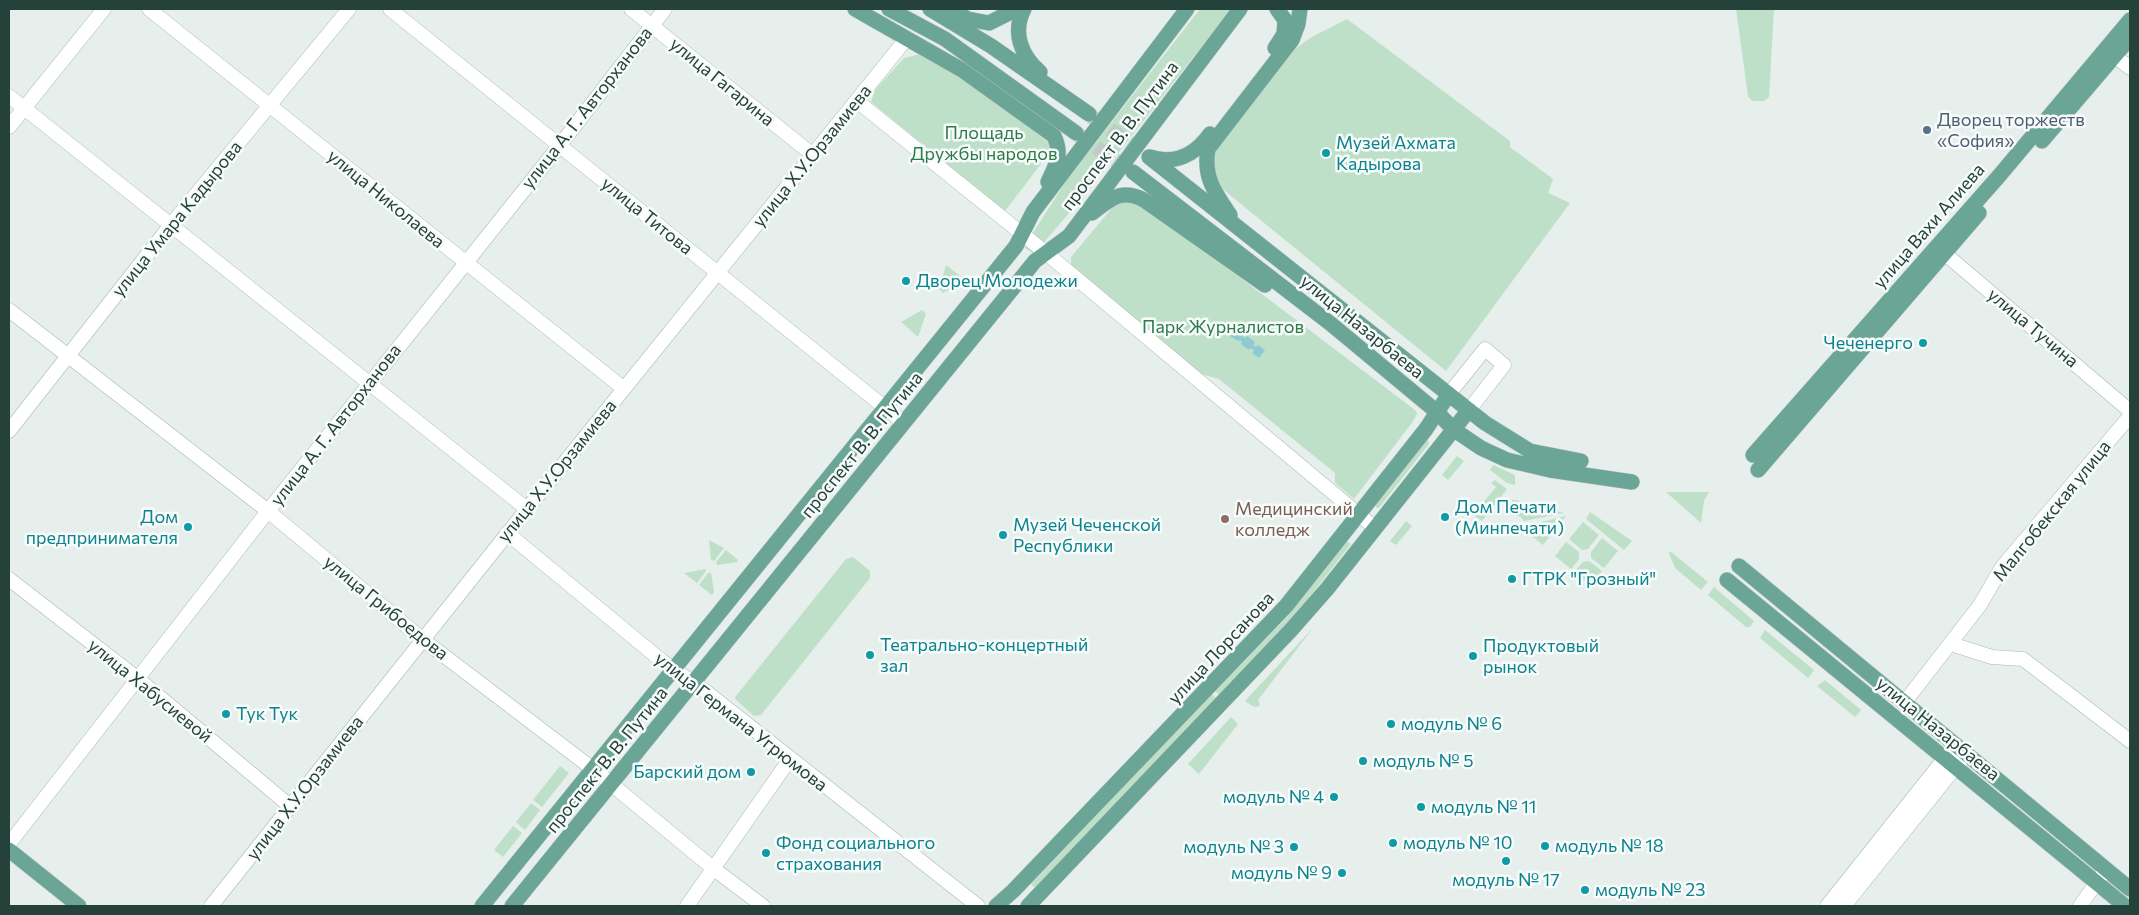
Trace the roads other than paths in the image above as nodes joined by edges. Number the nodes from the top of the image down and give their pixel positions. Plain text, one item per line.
1 (104, 9) edge
2 (150, 9) edge
3 (349, 9) edge
4 (390, 9) edge
5 (631, 9) edge
6 (665, 9) edge
7 (855, 9) edge
8 (889, 9) edge
9 (930, 9) edge
10 (948, 9) edge
11 (1012, 9) edge
12 (1024, 9) edge
13 (1187, 9) edge
14 (1250, 9) edge
15 (1277, 9) edge
16 (1300, 9) edge
17 (1236, 14) edge
18 (2130, 20) edge
19 (652, 26) junction
20 (907, 38) junction
21 (2130, 38) edge
22 (2110, 52) junction
23 (2130, 68) edge
24 (9, 96) edge
25 (857, 101) junction
26 (270, 105) junction
27 (24, 108) junction
28 (9, 127) edge
29 (1076, 133) tunnel mouth
30 (560, 145) junction
31 (813, 155) junction
32 (1133, 172) tunnel mouth
33 (1033, 212) junction
34 (1080, 221) junction
35 (1236, 225) junction
36 (170, 226) junction
37 (1021, 235) junction
38 (1941, 250) junction
39 (1046, 253) junction
40 (465, 263) junction
41 (716, 272) junction
42 (9, 310) edge
43 (1346, 336) junction
44 (68, 356) junction
45 (370, 383) junction
46 (623, 388) junction
47 (1449, 394) junction
48 (886, 408) junction
49 (1469, 410) junction
50 (2130, 411) edge
51 (1437, 412) junction
52 (2130, 416) edge
53 (904, 423) junction
54 (1453, 429) junction
55 (9, 431) edge
56 (1753, 455) dead end
57 (1582, 468) junction
58 (1758, 470) dead end
59 (1632, 482) dead end
60 (527, 509) junction
61 (268, 511) junction
62 (1359, 515) junction
63 (1375, 528) junction
64 (507, 533) junction
65 (1739, 566) dead end
66 (9, 579) edge
67 (1727, 580) dead end
68 (422, 639) junction
69 (1951, 644) junction
70 (675, 668) junction
71 (137, 678) junction
72 (693, 682) junction
73 (1904, 703) junction
74 (2130, 740) edge
75 (1961, 749) junction
76 (790, 759) junction
77 (1950, 763) junction
78 (593, 769) junction
79 (611, 784) junction
80 (290, 806) junction
81 (9, 844) edge
82 (9, 850) edge
83 (714, 869) junction
84 (2106, 869) junction
85 (2096, 883) junction
86 (2130, 889) edge
87 (79, 906) edge
88 (211, 906) edge
89 (482, 906) edge
90 (512, 906) edge
91 (687, 906) edge
92 (763, 906) edge
93 (978, 906) edge
94 (996, 906) edge
95 (1028, 906) edge
96 (1826, 906) edge
97 (1844, 906) edge
98 (2080, 906) edge
99 (2125, 906) edge

1 - 27 street
2 - 26 street, улица Николаева
3 - 26 street, улица Умара Кадырова
4 - 30 street, улица Титова
5 - 19 street, улица Гагарина
6 - 19 street, улица А. Г. Авторханова
7 - 20 main road
8 - 29 main road
9 - 12 main road
10 - 11 main road
13 - 33 main road, проспект В. В. Путина
14 - 17 main road
15 - 35 main road, улица Назарбаева
16 - 35 main road
17 - 34 main road, проспект В. В. Путина
18 - 22 main road, улица Вахи Алиева
19 - 30 street, улица А. Г. Авторханова
19 - 31 street, улица Гагарина
20 - 25 street, улица Х.У.Орзамиева
20 - 33 main road
21 - 22 main road, улица Вахи Алиева
22 - 23 street
22 - 38 main road, улица Вахи Алиева
24 - 27 street
25 - 31 street, улица Х.У.Орзамиева
25 - 37 street
26 - 36 street, улица Умара Кадырова
26 - 40 street, улица Николаева
27 - 28 street
27 - 36 street
30 - 40 street, улица А. Г. Авторханова
30 - 41 street, улица Титова
31 - 41 street, улица Х.У.Орзамиева
32 - 43 main road, улица Назарбаева
33 - 37 main road, проспект В. В. Путина
34 - 39 main road, проспект В. В. Путина
34 - 43 main road
35 - 47 main road, улица Назарбаева
36 - 44 street, улица Умара Кадырова
36 - 45 street
37 - 39 street
37 - 48 main road, проспект В. В. Путина
38 - 50 street, улица Тучина
38 - 56 main road, улица Вахи Алиева
38 - 58 main road, улица Вахи Алиева
39 - 53 main road, проспект В. В. Путина
39 - 62 street
40 - 45 street, улица А. Г. Авторханова
40 - 46 street, улица Николаева
41 - 46 street, улица Х.У.Орзамиева
41 - 48 street, улица Титова
42 - 44 street, улица Грибоедова
43 - 51 main road, улица Назарбаева
44 - 55 street, улица Умара Кадырова
44 - 61 street, улица Грибоедова
45 - 60 street
45 - 61 street, улица А. Г. Авторханова
46 - 60 street, улица Х.У.Орзамиева
47 - 49 main road, улица Назарбаева
47 - 49 street
47 - 51 main road, улица Лорсанова
48 - 53 street, улица Титова
48 - 70 main road, проспект В. В. Путина
49 - 54 main road
49 - 57 main road, улица Назарбаева
51 - 54 main road, улица Назарбаева
51 - 62 main road, улица Лорсанова
52 - 69 street, Малгобекская улица
53 - 72 main road, проспект В. В. Путина
54 - 57 main road, улица Назарбаева
54 - 63 main road
57 - 59 main road
60 - 64 street, улица Х.У.Орзамиева
61 - 68 street, улица Грибоедова
61 - 71 street, улица А. Г. Авторханова
62 - 63 street
62 - 94 main road, улица Лорсанова
63 - 95 main road
64 - 68 street, улица Х.У.Орзамиева
64 - 70 street, улица Германа Угрюмова
65 - 73 main road, улица Назарбаева
66 - 71 street, улица Хабусиевой
67 - 77 main road, улица Назарбаева
68 - 78 street, улица Грибоедова
68 - 80 street, улица Х.У.Орзамиева
69 - 73 street, Малгобекская улица
69 - 74 street
70 - 72 street, улица Германа Угрюмова
70 - 78 main road, проспект В. В. Путина
71 - 80 street, улица Хабусиевой
71 - 81 street, улица А. Г. Авторханова
72 - 76 street, улица Германа Угрюмова
72 - 79 main road, проспект В. В. Путина
73 - 75 main road, улица Назарбаева
75 - 77 street
75 - 84 main road, улица Назарбаева
76 - 83 street
76 - 93 street, улица Германа Угрюмова
77 - 85 main road, улица Назарбаева
77 - 96 street
77 - 97 street
78 - 79 street, улица Грибоедова
78 - 89 main road, проспект В. В. Путина
79 - 83 street, улица Грибоедова
79 - 90 main road, проспект В. В. Путина
80 - 88 street, улица Х.У.Орзамиева
82 - 87 main road
83 - 91 street
83 - 92 street, улица Грибоедова
84 - 85 street
84 - 86 main road, улица Назарбаева
85 - 98 street
85 - 99 main road, улица Назарбаева

